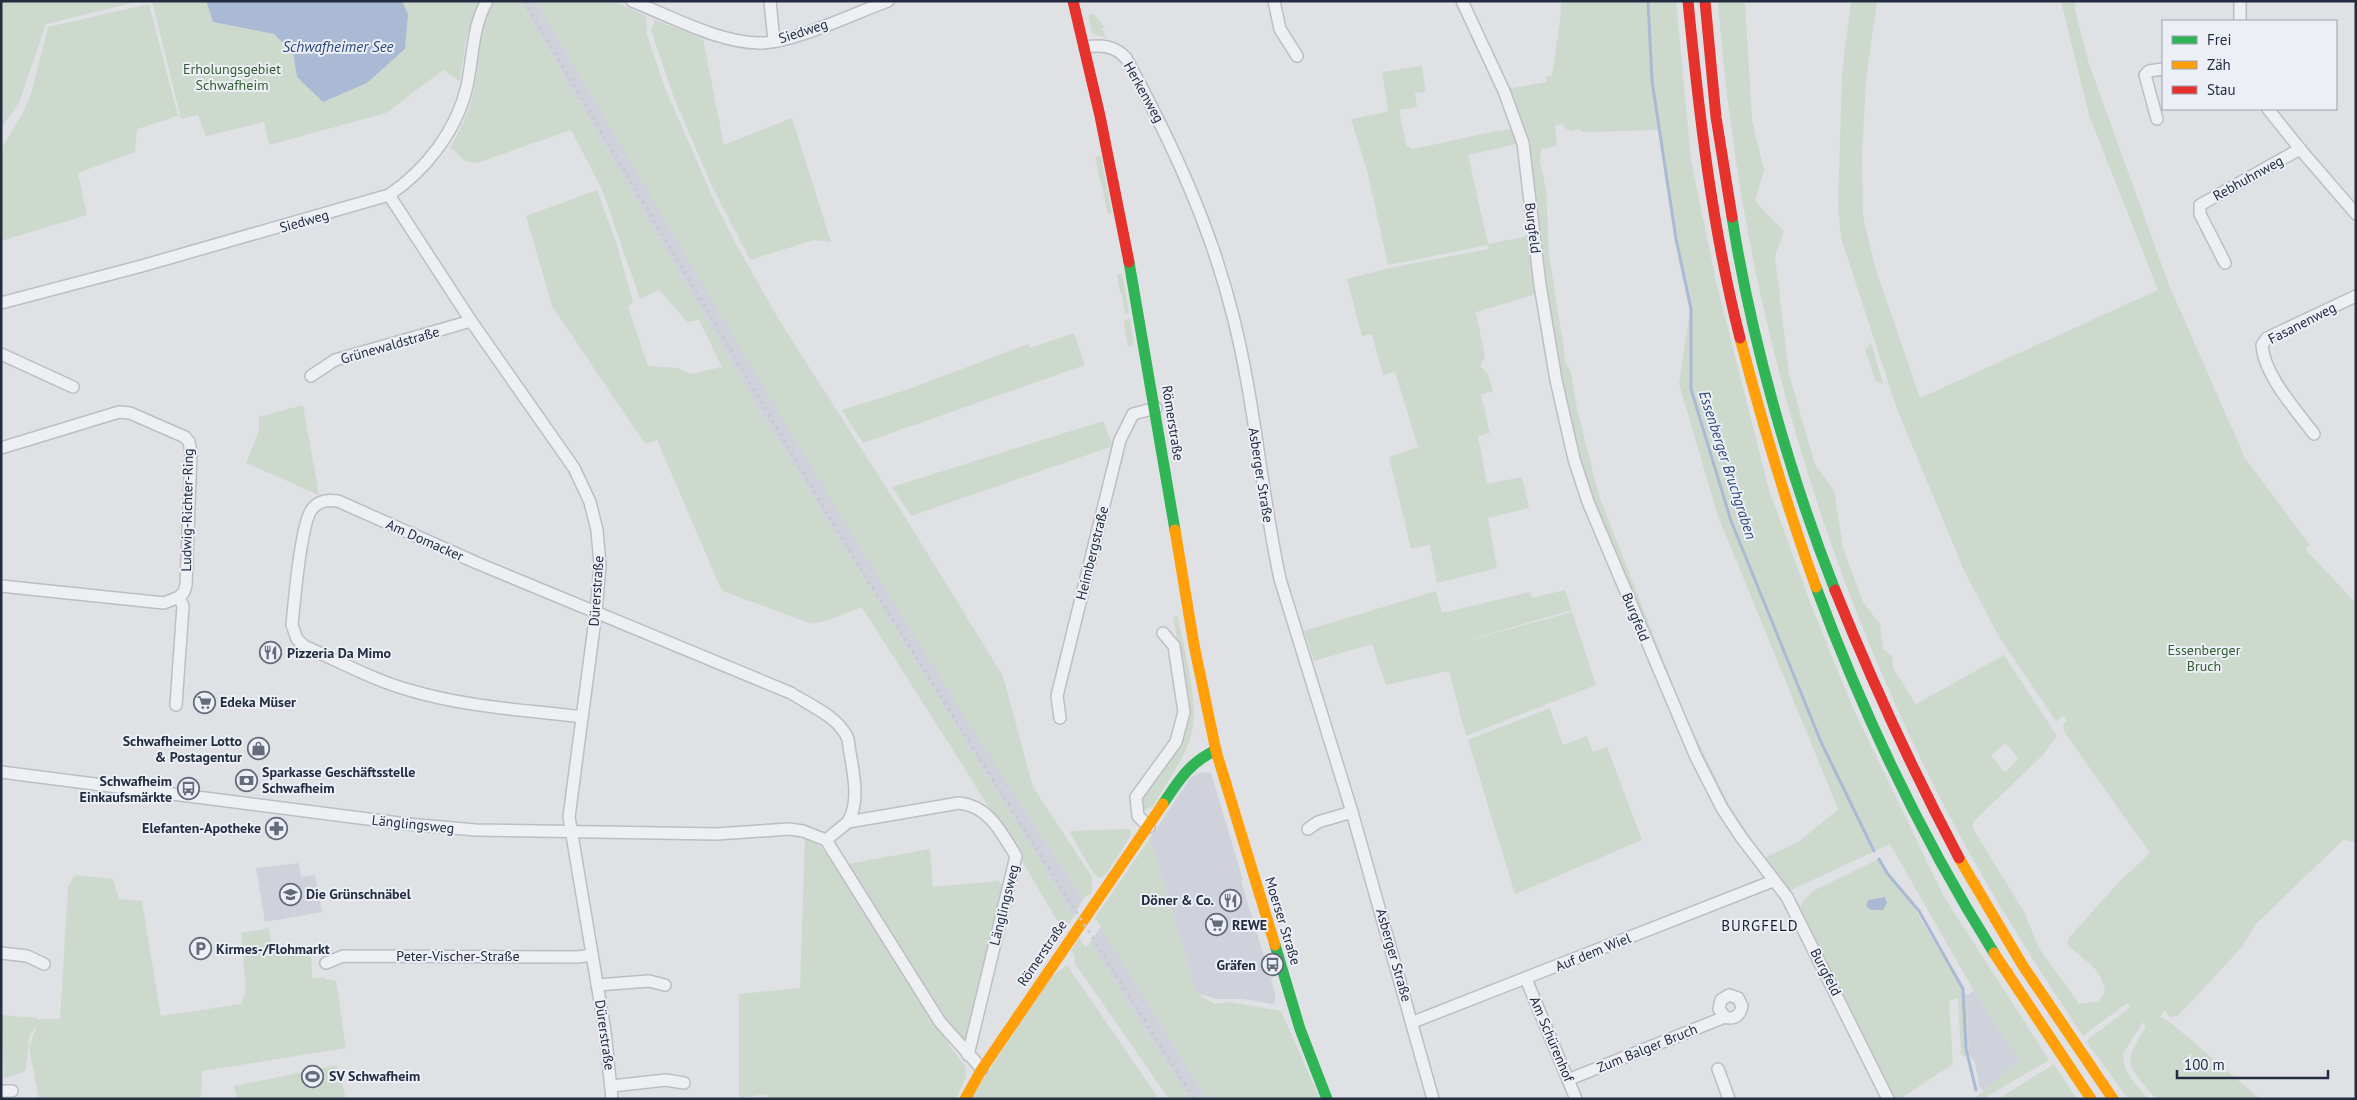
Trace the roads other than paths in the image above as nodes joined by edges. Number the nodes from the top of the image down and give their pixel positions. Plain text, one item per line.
1 (487, 1) edge
2 (632, 1) edge
3 (770, 1) edge
4 (888, 1) edge
5 (1073, 1) edge
6 (1274, 1) edge
7 (1462, 1) edge
8 (1688, 1) edge
9 (1705, 1) edge
10 (2240, 1) edge
11 (647, 4) edge
12 (2240, 20) edge
13 (774, 41) junction
14 (1085, 48) junction
15 (1298, 56) dead end
16 (2162, 69) edge
17 (2269, 110) edge
18 (2157, 119) dead end
19 (1170, 140) joint
20 (2300, 149) junction
21 (389, 196) junction
22 (2356, 214) edge
23 (2225, 263) dead end
24 (2356, 296) edge
25 (1, 303) edge
26 (471, 321) junction
27 (1, 354) edge
28 (311, 376) dead end
29 (73, 387) dead end
30 (1156, 408) junction
31 (2314, 434) dead end
32 (1, 448) edge
33 (1, 586) edge
34 (179, 597) junction
35 (596, 612) junction
36 (1163, 633) dead end
37 (176, 705) dead end
38 (582, 717) junction
39 (1060, 718) dead end
40 (1216, 750) junction
41 (1, 772) edge
42 (1352, 812) junction
43 (848, 822) junction
44 (1149, 827) junction
45 (1308, 829) dead end
46 (571, 832) junction
47 (826, 840) junction
48 (1773, 881) junction
49 (1, 953) edge
50 (592, 955) junction
51 (326, 963) dead end
52 (44, 964) dead end
53 (1526, 979) junction
54 (597, 985) junction
55 (665, 986) dead end
56 (1725, 1017) dead end
57 (1413, 1022) junction
58 (968, 1055) junction
59 (982, 1069) junction
60 (1718, 1069) dead end
61 (1570, 1079) junction
62 (684, 1083) dead end
63 (612, 1086) junction
64 (612, 1099) edge
65 (965, 1099) edge
66 (1327, 1099) edge
67 (1433, 1099) edge
68 (1576, 1099) edge
69 (1729, 1099) edge
70 (1888, 1099) edge
71 (2091, 1099) edge
72 (2113, 1099) edge

1 - 21 street, Siedweg
2 - 11 street, Siedweg
3 - 13 street
4 - 13 street, Siedweg
5 - 14 main road, Römerstraße
6 - 15 street
7 - 48 street, Burgfeld
8 - 71 main road
9 - 72 main road
10 - 12 street
11 - 13 street, Siedweg
14 - 19 street, Herkenweg
14 - 30 main road, Römerstraße
16 - 18 street
17 - 20 street
19 - 42 street, Asberger Straße
20 - 22 street
20 - 23 street, Rebhuhnweg
21 - 25 street, Siedweg
21 - 26 street, Dürerstraße
24 - 31 street, Fasanenweg
26 - 28 street, Grünewaldstraße
26 - 35 street, Dürerstraße
27 - 29 street
30 - 39 street, Heimbergstraße
30 - 40 main road, Römerstraße
32 - 34 street, Ludwig-Richter-Ring
33 - 34 street
34 - 37 street, Ludwig-Richter-Ring
35 - 38 street, Dürerstraße
35 - 38 street, Am Domacker
35 - 43 street, Am Domacker
36 - 44 street
38 - 46 street, Dürerstraße
40 - 44 main road, Römerstraße
40 - 66 main road, Moerser Straße
41 - 46 street, Länglingsweg
42 - 45 street
42 - 57 street, Asberger Straße
43 - 47 street, Länglingsweg
43 - 58 street, Länglingsweg
44 - 59 main road, Römerstraße
46 - 47 street, Länglingsweg
46 - 50 street, Dürerstraße
47 - 58 street
48 - 53 street, Auf dem Wiel
48 - 70 street, Burgfeld
49 - 52 street
50 - 51 street, Peter-Vischer-Straße
50 - 54 street, Dürerstraße
53 - 57 street, Auf dem Wiel
53 - 61 street, Am Schürenhof
54 - 55 street, Dürerstraße
54 - 63 street, Dürerstraße
56 - 61 street, Zum Balger Bruch
57 - 67 street, Asberger Straße
58 - 59 street
59 - 65 main road, Römerstraße
60 - 69 street
61 - 68 street, Am Schürenhof
62 - 63 street, Dürerstraße
63 - 64 street, Dürerstraße

